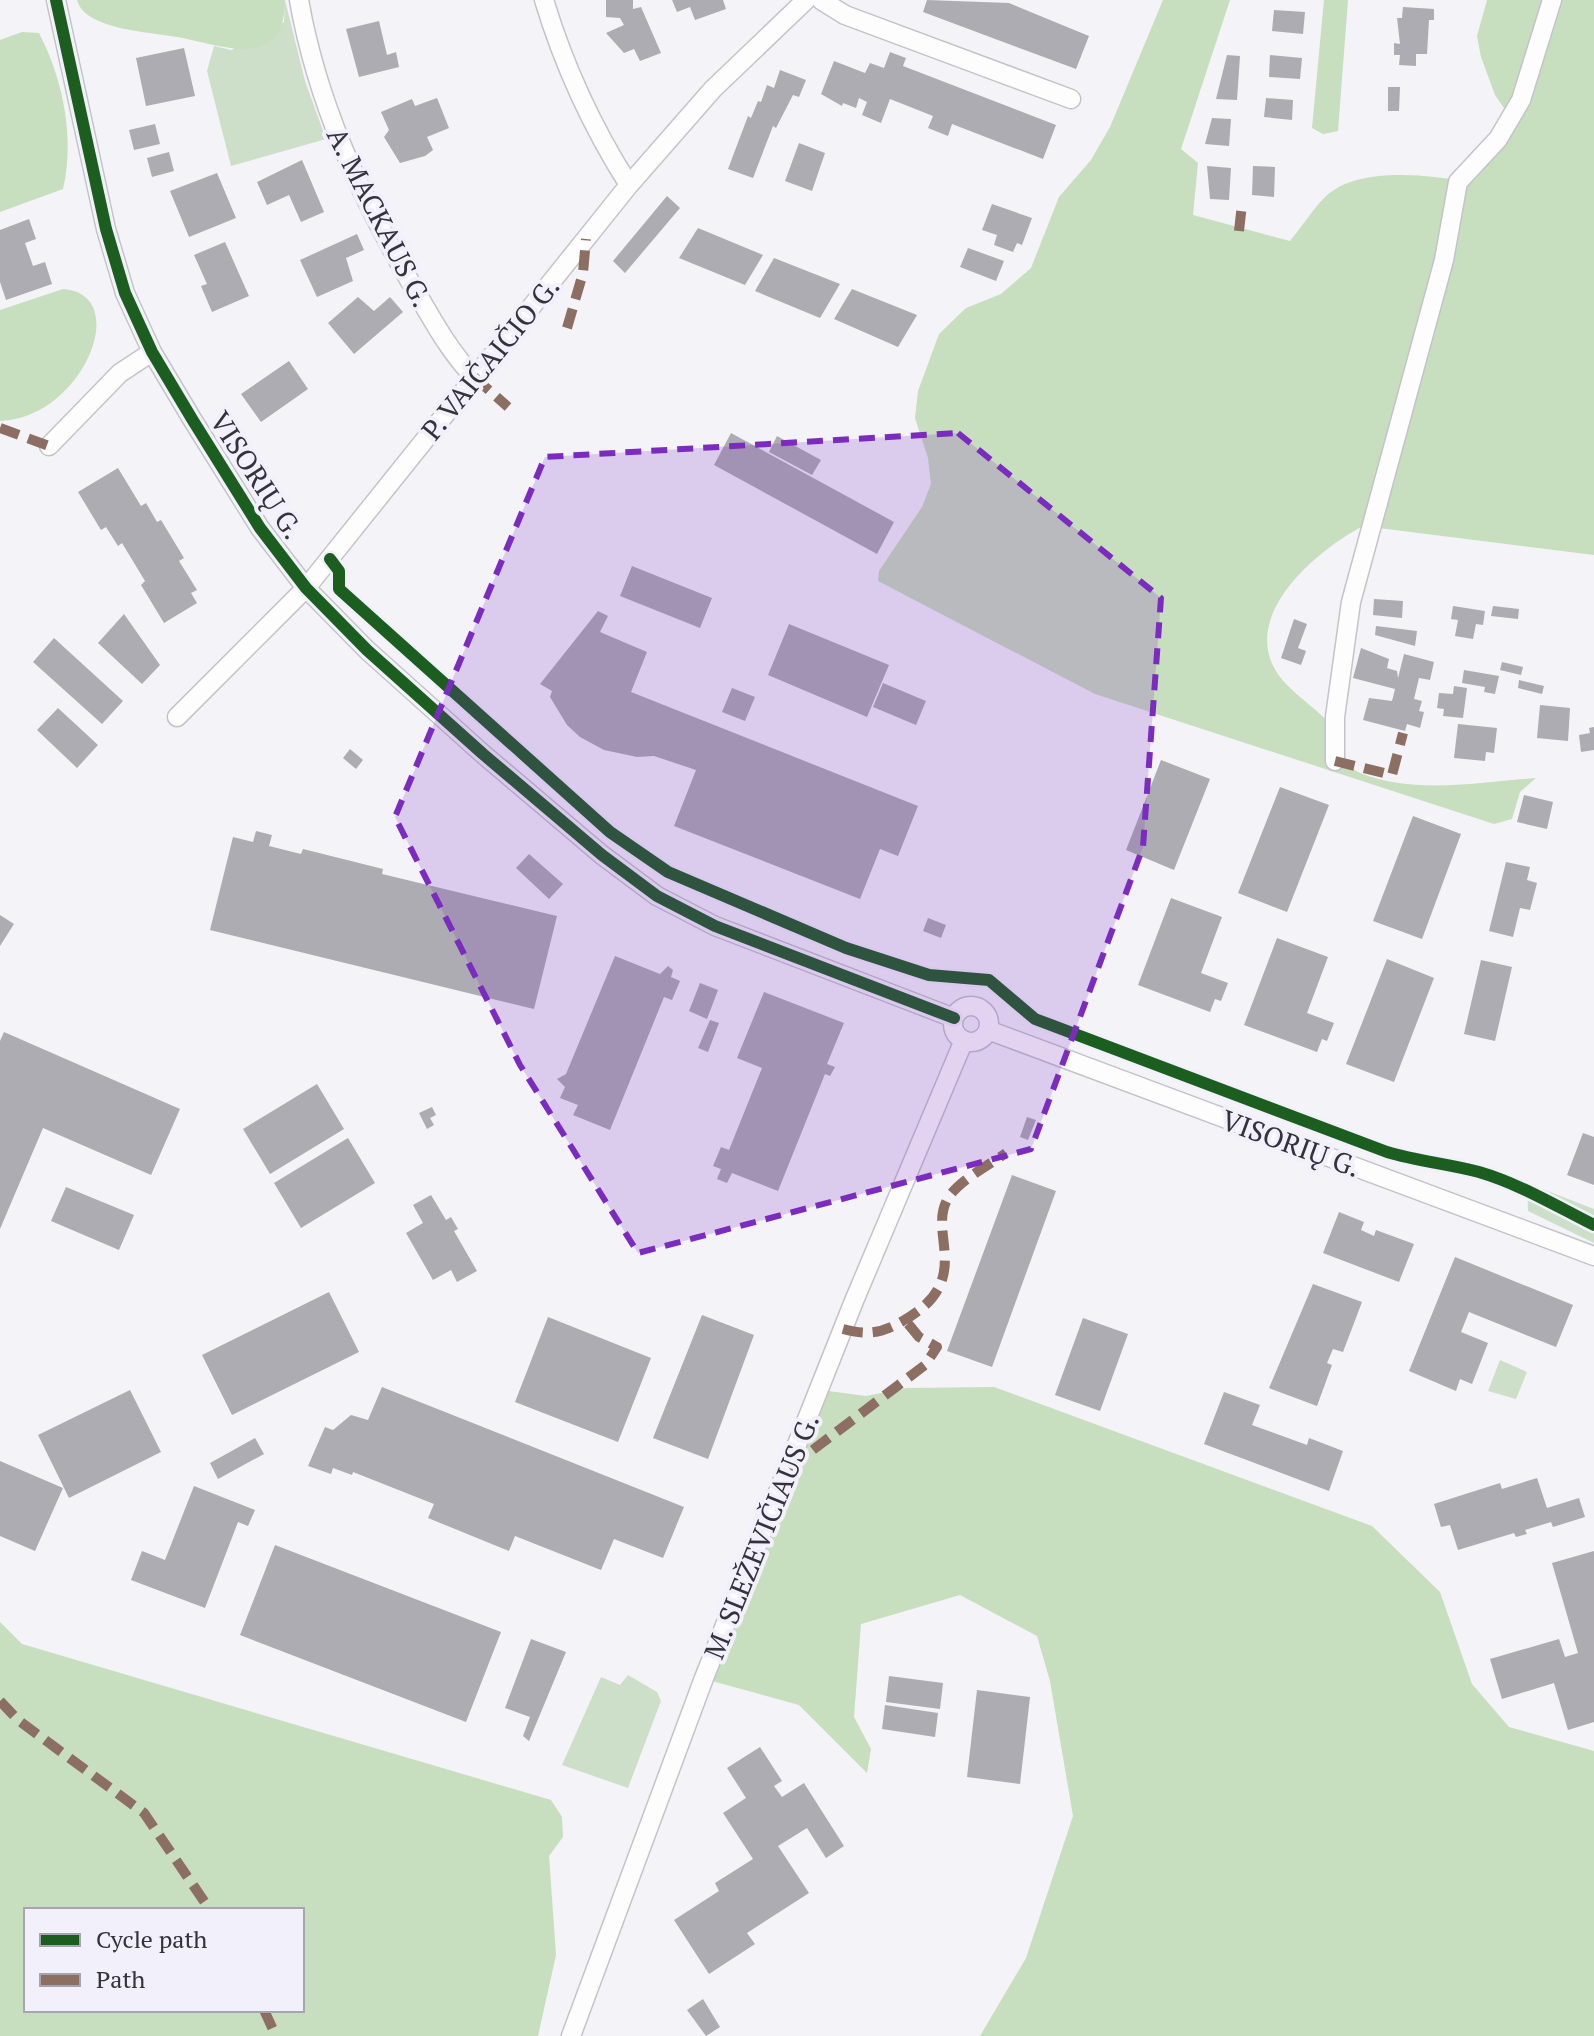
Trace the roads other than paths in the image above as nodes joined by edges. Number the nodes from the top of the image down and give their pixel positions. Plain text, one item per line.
1 (56, 0) edge
2 (299, 0) edge
3 (544, 0) edge
4 (806, 0) edge
5 (821, 0) edge
6 (1552, 0) edge
7 (1071, 99) dead end
8 (629, 185) junction
9 (152, 352) junction
10 (474, 377) junction
11 (49, 446) dead end
12 (306, 588) junction
13 (177, 717) dead end
14 (1335, 761) dead end
15 (954, 1018) junction
16 (988, 1030) junction
17 (964, 1040) junction
18 (1594, 1256) edge
19 (571, 2036) edge

1 - 9 street, VISORIŲ G.
2 - 10 street, A. MACKAUS G.
3 - 8 street
4 - 8 street, P. VAIČAIČIO G.
5 - 7 street
6 - 14 street
8 - 10 street, P. VAIČAIČIO G.
9 - 11 street
9 - 12 street, VISORIŲ G.
10 - 12 street, P. VAIČAIČIO G.
12 - 13 street, P. VAIČAIČIO G.
12 - 15 street, VISORIŲ G.
15 - 16 street
15 - 17 street
16 - 17 street
16 - 18 street, VISORIŲ G.
17 - 19 street, M. SLEŽEVIČIAUS G.

